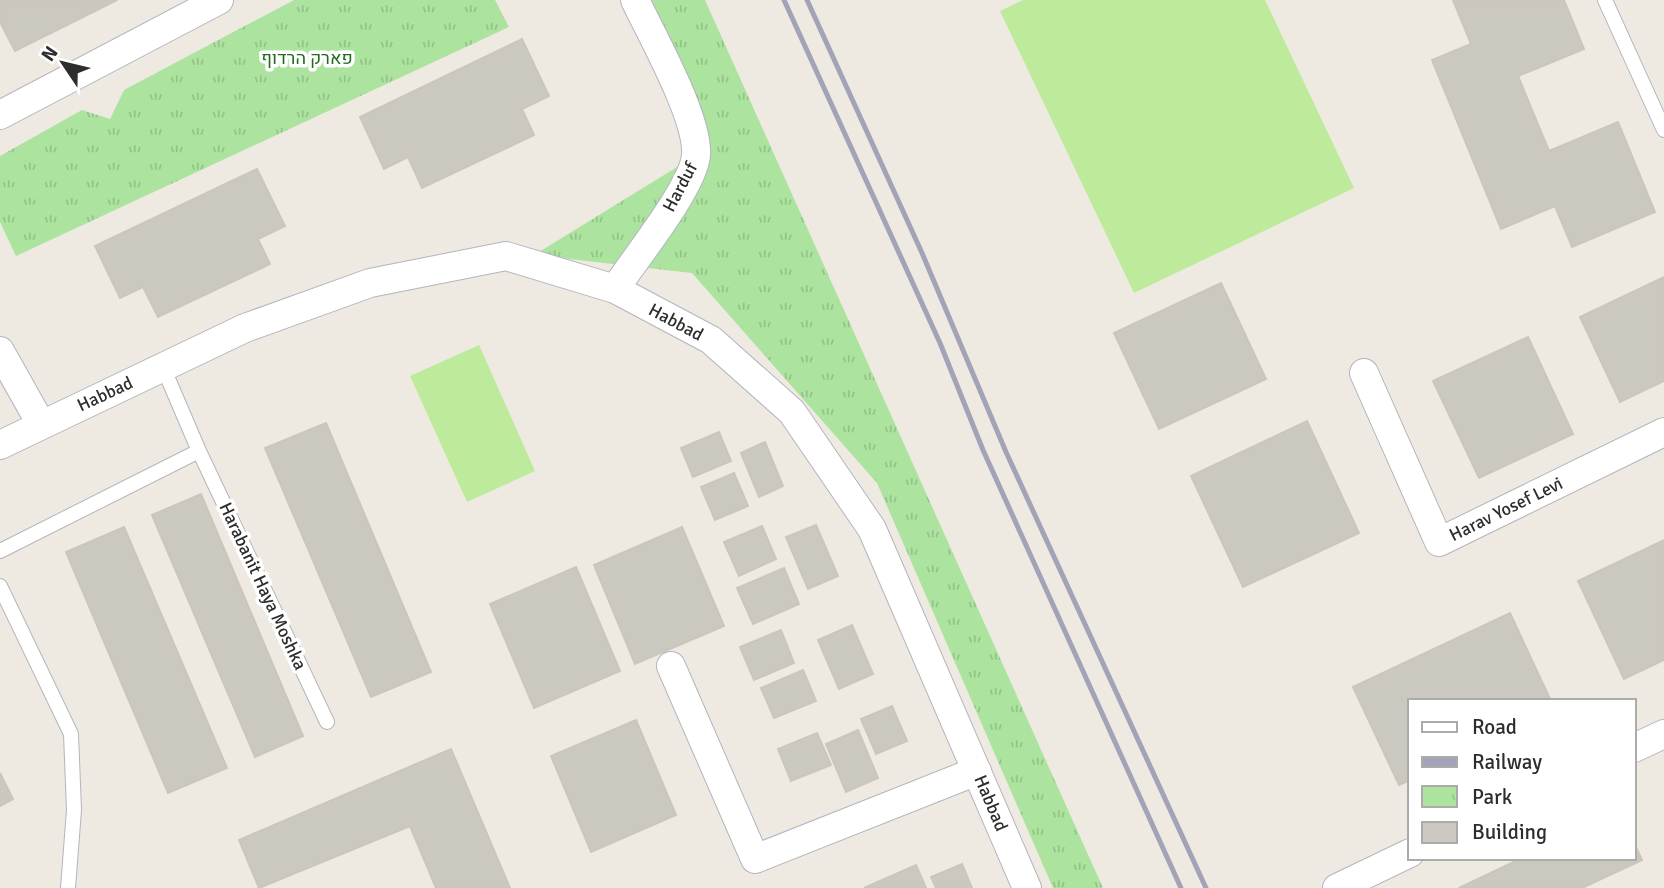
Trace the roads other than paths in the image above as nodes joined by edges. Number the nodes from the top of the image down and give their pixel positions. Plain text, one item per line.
1 (219, 0) edge
2 (635, 0) edge
3 (1605, 0) edge
4 (0, 115) edge
5 (1664, 130) edge
6 (615, 289) junction
7 (0, 352) edge
8 (163, 367) junction
9 (1364, 373) dead end
10 (41, 424) junction
11 (1664, 432) edge
12 (0, 445) edge
13 (199, 451) junction
14 (0, 551) edge
15 (0, 586) edge
16 (671, 666) dead end
17 (327, 722) dead end
18 (1664, 734) edge
19 (1636, 747) edge
20 (977, 771) junction
21 (1408, 854) edge
22 (68, 888) edge
23 (1027, 888) edge
24 (1337, 888) edge

1 - 4 street
2 - 6 street, Harduf
3 - 5 lane
6 - 8 street, Habbad
6 - 20 street, Habbad
7 - 10 street
8 - 10 street, Habbad
8 - 13 lane, Harabanit Haya Moshka
9 - 11 street, Harav Yosef Levi
10 - 12 street, Habbad
13 - 14 lane
13 - 17 lane, Harabanit Haya Moshka
15 - 22 lane
16 - 20 street
18 - 19 street
20 - 23 street, Habbad
21 - 24 street

